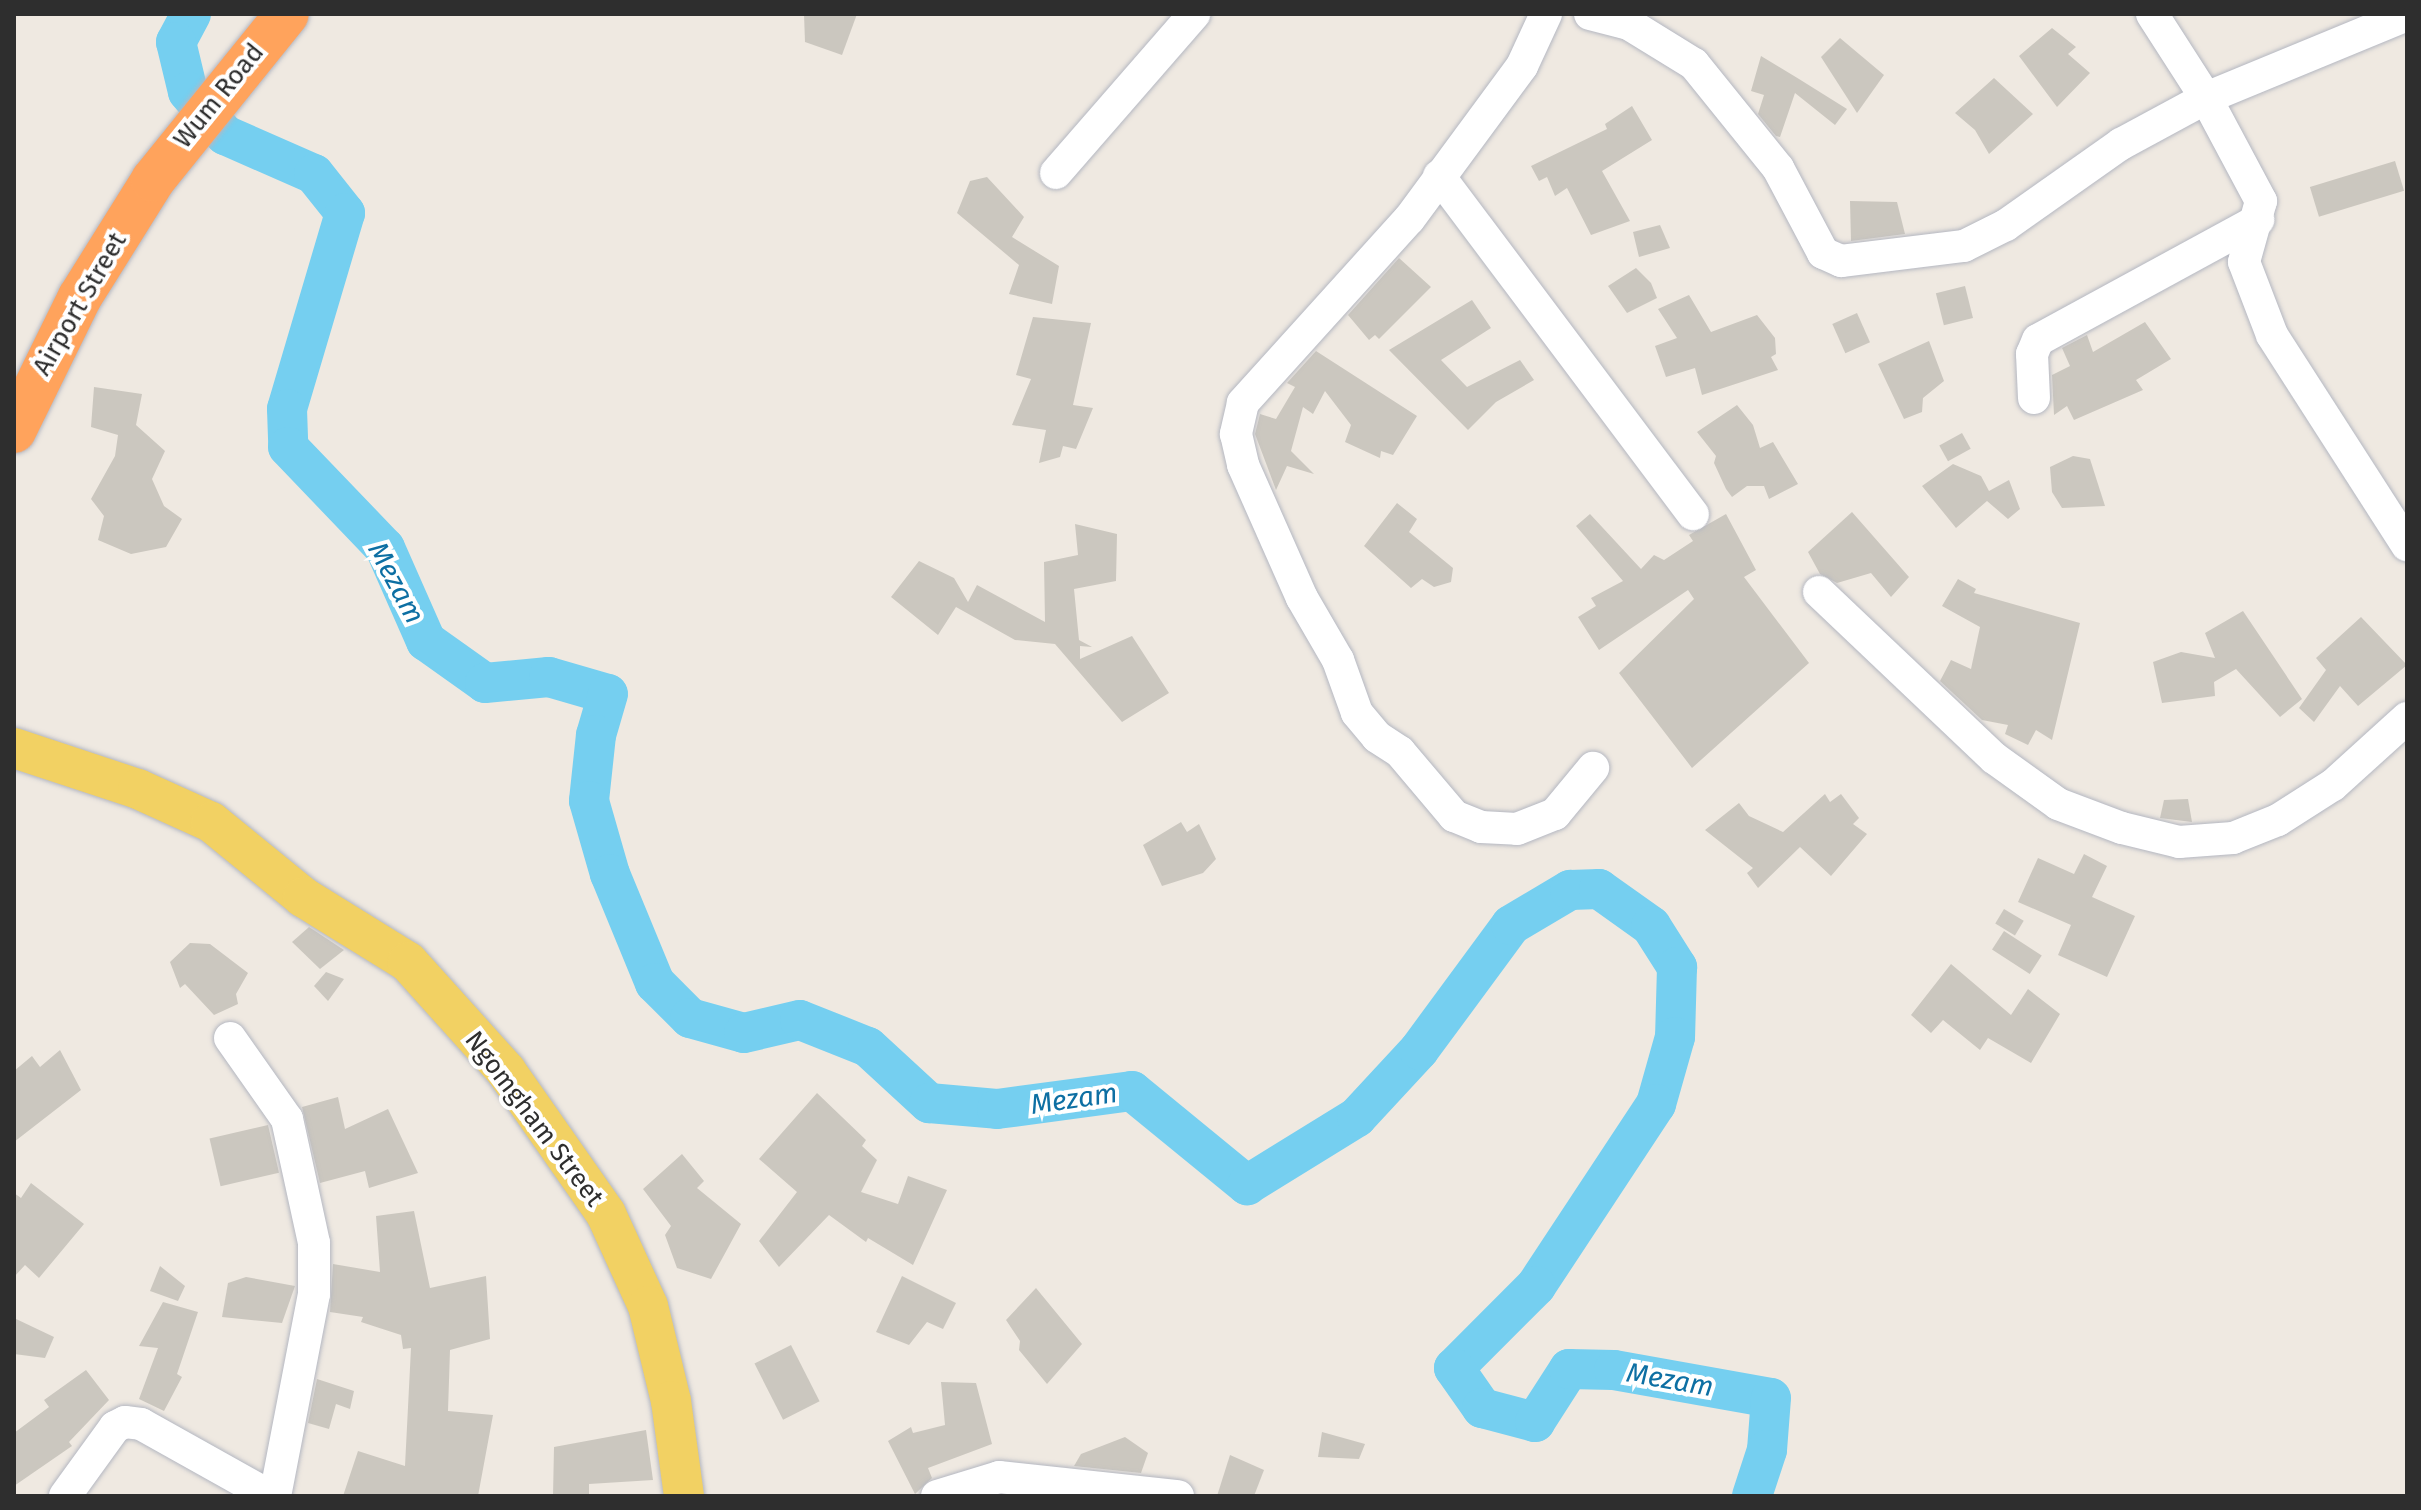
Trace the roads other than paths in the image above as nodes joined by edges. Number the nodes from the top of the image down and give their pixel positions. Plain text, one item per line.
1 (287, 14) edge
2 (1194, 14) edge
3 (1546, 14) edge
4 (1590, 14) edge
5 (2152, 14) edge
6 (2407, 15) edge
7 (2206, 98) junction
8 (1056, 173) dead end
9 (1439, 176) junction
10 (153, 180) joint
11 (2258, 220) junction
12 (2034, 398) dead end
13 (14, 431) edge
14 (1693, 514) dead end
15 (2407, 545) edge
16 (1819, 592) dead end
17 (2407, 718) edge
18 (14, 748) edge
19 (1593, 768) dead end
20 (230, 1038) dead end
21 (65, 1496) edge
22 (272, 1496) edge
23 (684, 1496) edge
24 (937, 1496) edge
25 (1178, 1496) edge

1 - 10 highway, Wum Road
2 - 8 street
3 - 9 street
4 - 7 street
5 - 7 street
6 - 7 street
7 - 11 street
9 - 14 street
9 - 19 street
10 - 13 highway, Airport Street
11 - 12 street
11 - 15 street
16 - 17 street
18 - 23 main road, Ngomgham Street
20 - 22 street
21 - 22 street
24 - 25 street

